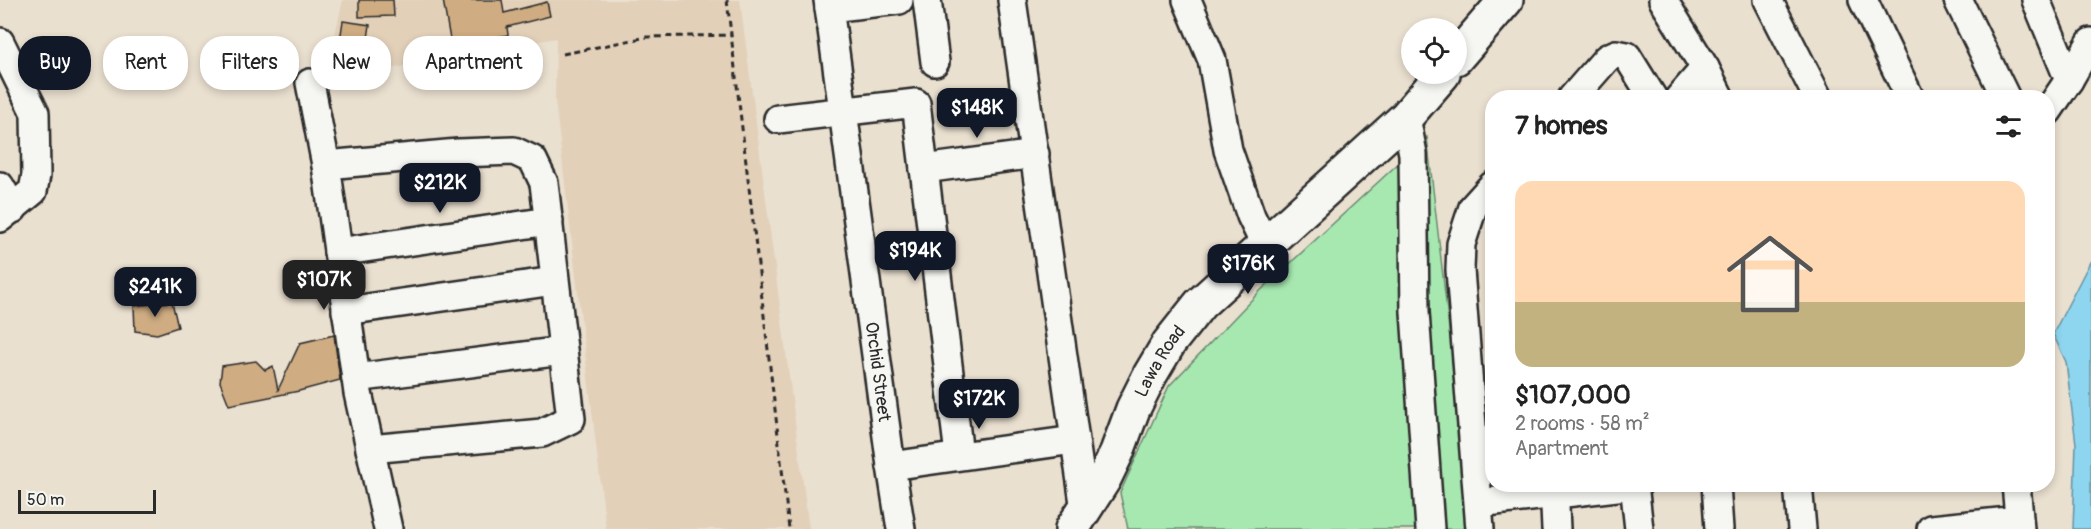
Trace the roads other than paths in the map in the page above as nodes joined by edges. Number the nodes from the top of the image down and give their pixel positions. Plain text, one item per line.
1 (899, 0) edge
2 (927, 0) edge
3 (1012, 0) edge
4 (1187, 0) edge
5 (1506, 0) edge
6 (1663, 0) edge
7 (1768, 0) edge
8 (1863, 0) edge
9 (1958, 0) edge
10 (2036, 0) edge
11 (829, 4) edge
12 (0, 42) edge
13 (2091, 42) edge
14 (1467, 45) edge
15 (935, 62) dead end
16 (1705, 68) junction
17 (2068, 80) junction
18 (310, 83) dead end
19 (1434, 84) edge
20 (1579, 90) edge
21 (1648, 90) edge
22 (1686, 90) edge
23 (1716, 90) edge
24 (1814, 90) edge
25 (1906, 90) edge
26 (2002, 90) edge
27 (2055, 100) edge
28 (842, 111) junction
29 (1406, 117) junction
30 (778, 119) dead end
31 (1035, 153) junction
32 (326, 165) junction
33 (924, 169) junction
34 (0, 186) edge
35 (1485, 194) edge
36 (6, 214) edge
37 (549, 220) junction
38 (1265, 245) junction
39 (338, 252) junction
40 (554, 280) junction
41 (346, 311) junction
42 (562, 351) junction
43 (356, 378) junction
44 (1074, 440) junction
45 (370, 449) junction
46 (959, 455) junction
47 (891, 466) junction
48 (1537, 492) edge
49 (1554, 492) edge
50 (1635, 492) edge
51 (1717, 492) edge
52 (1799, 492) edge
53 (2017, 492) edge
54 (1479, 502) junction
55 (1078, 520) edge
56 (2019, 525) edge
57 (388, 529) edge
58 (901, 529) edge
59 (1430, 529) edge
60 (1480, 529) edge
61 (1557, 529) edge
62 (1639, 529) edge
63 (1719, 529) edge
64 (1802, 529) edge
65 (1931, 529) edge

1 - 11 street
2 - 15 street
3 - 31 street
4 - 38 street
5 - 14 main road
6 - 16 street
7 - 24 street
8 - 25 street
9 - 26 street
10 - 17 street
11 - 28 street, Orchid Street
12 - 36 street
13 - 17 street
16 - 22 street
16 - 23 street
17 - 27 street
18 - 32 street
19 - 29 main road, Lawa Road
20 - 21 street
28 - 30 street
28 - 33 street
28 - 47 street, Orchid Street
29 - 38 main road, Lawa Road
29 - 59 street
31 - 33 street
31 - 44 street
32 - 37 street
32 - 39 street
33 - 46 street
34 - 36 street
35 - 54 street
37 - 39 street
37 - 40 street
38 - 55 main road, Lawa Road
39 - 41 street
40 - 41 street
40 - 42 street
41 - 43 street
42 - 43 street
42 - 45 street
43 - 45 street
44 - 46 street
44 - 55 street
45 - 57 street
46 - 47 street
47 - 58 street, Orchid Street
48 - 54 street
49 - 61 street
50 - 62 street
51 - 63 street
52 - 64 street
53 - 56 street
54 - 60 street
56 - 65 street

